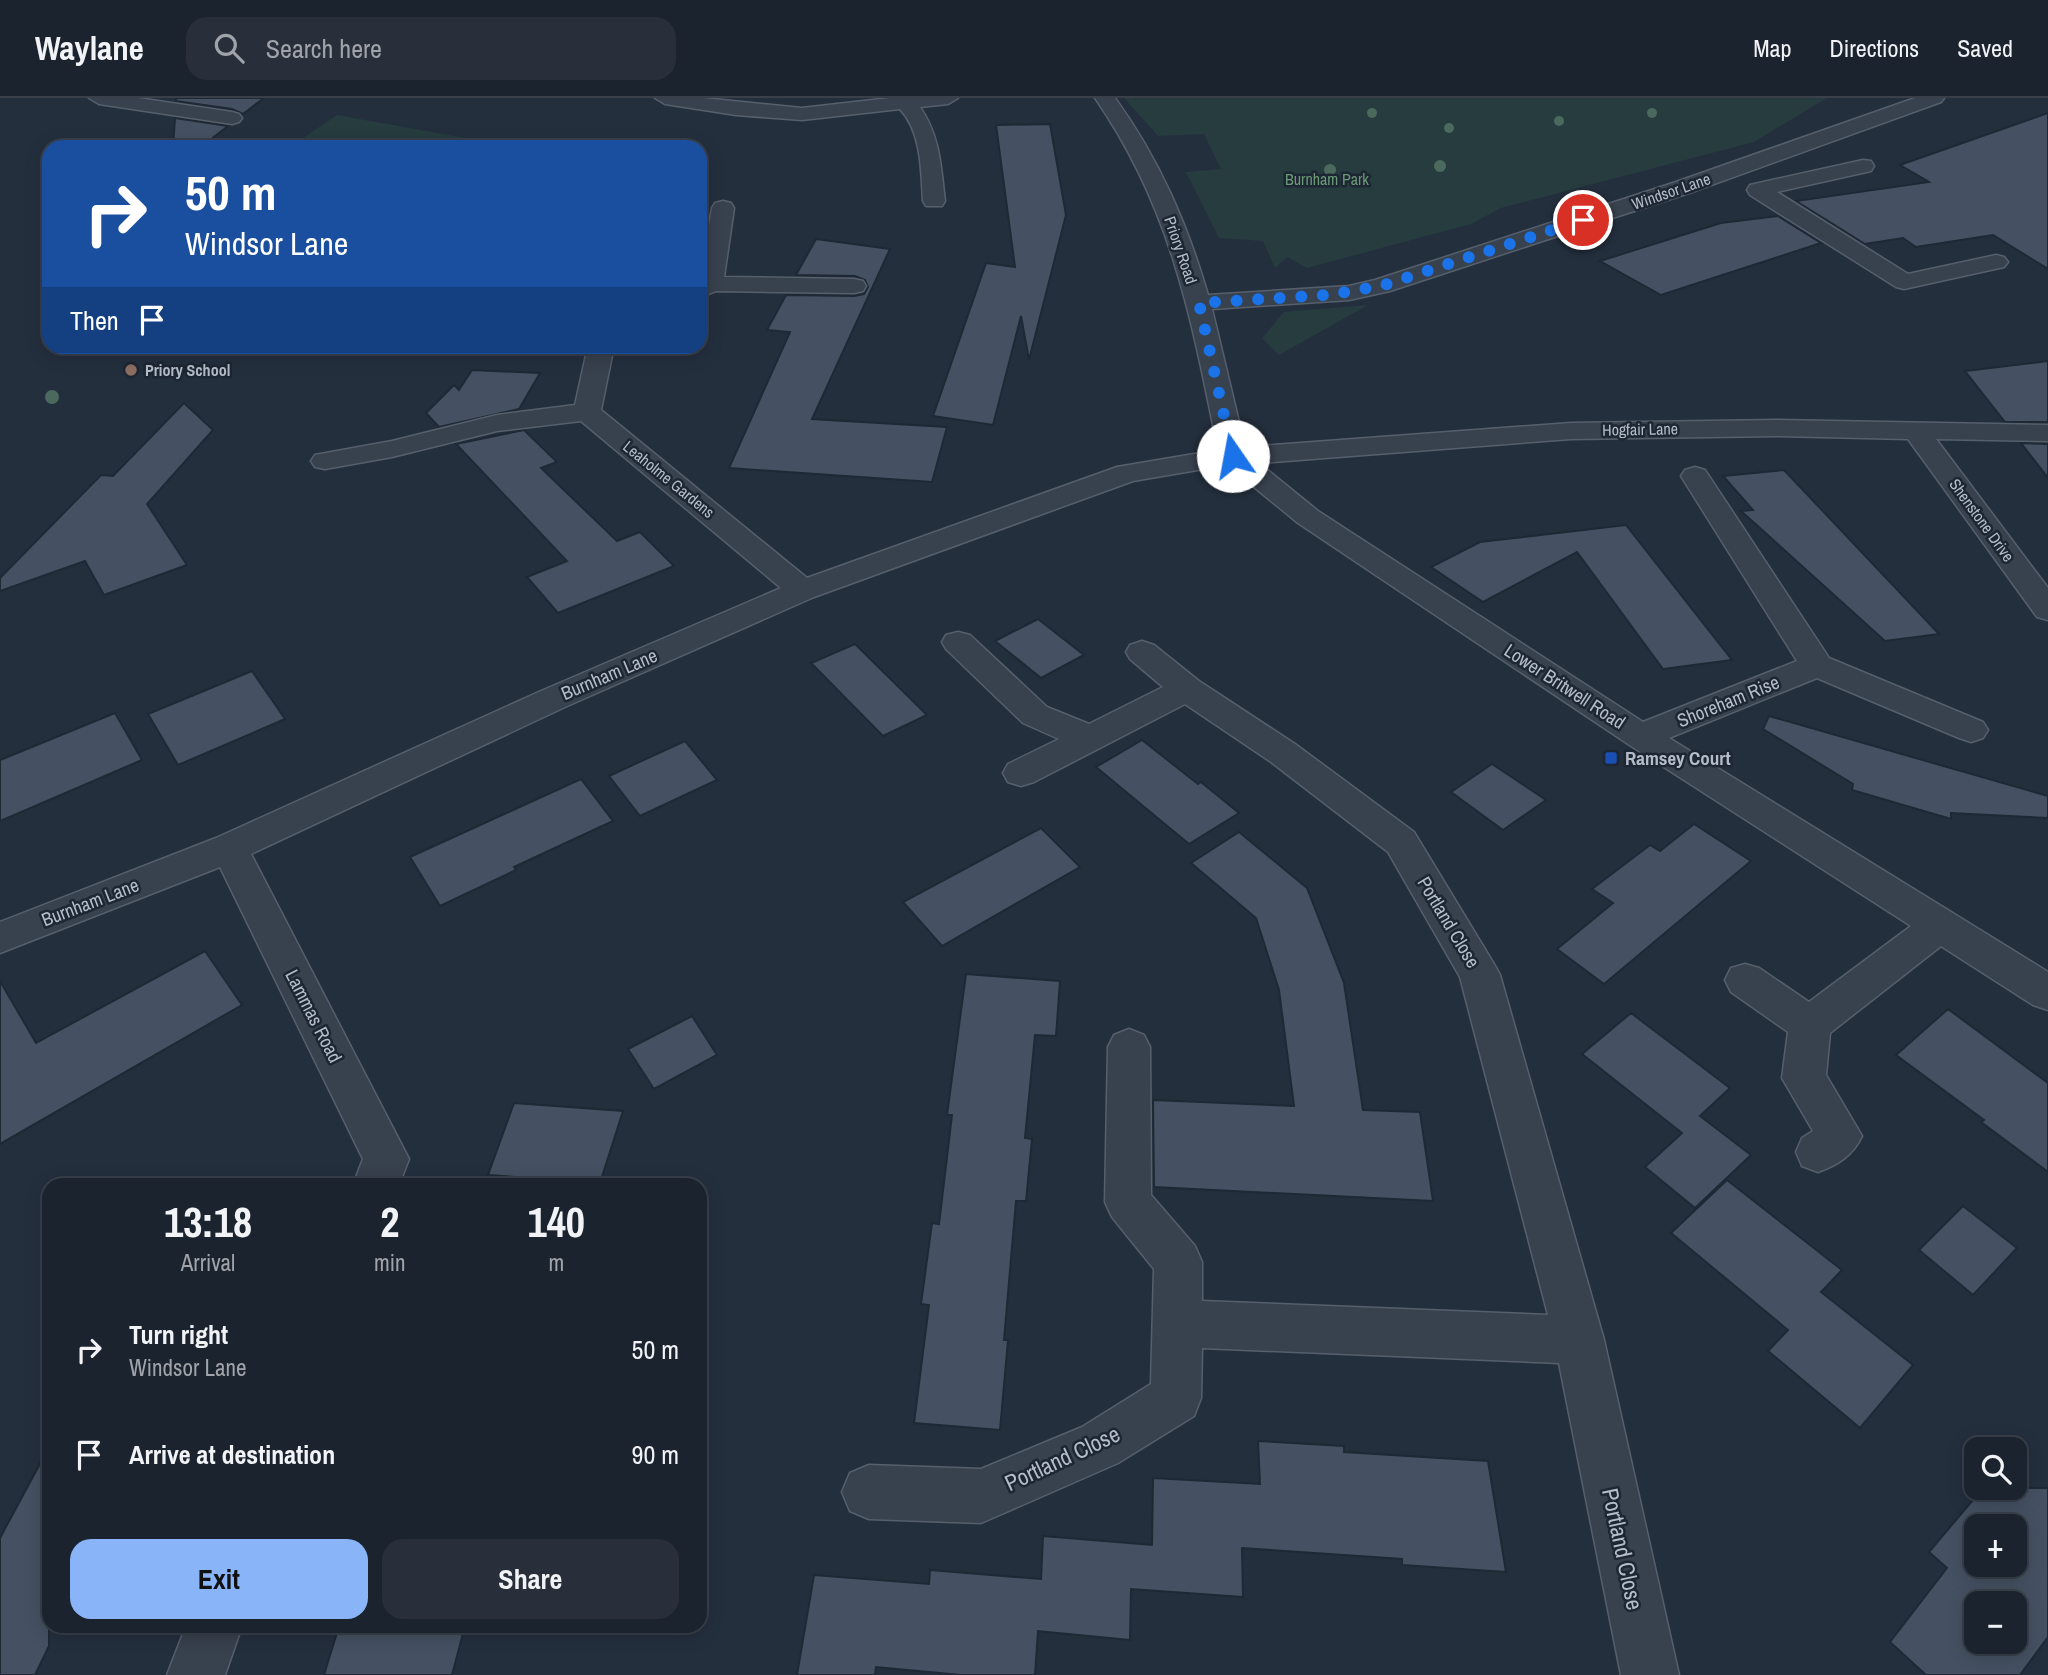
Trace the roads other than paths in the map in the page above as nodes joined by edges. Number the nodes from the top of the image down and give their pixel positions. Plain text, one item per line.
1 (99, 98) edge
2 (666, 98) edge
3 (948, 98) edge
4 (1105, 98) edge
5 (1934, 98) edge
6 (904, 101) edge
7 (232, 118) dead end
8 (1784, 151) junction
9 (1863, 166) dead end
10 (1826, 174) junction
11 (934, 201) dead end
12 (723, 208) dead end
13 (1996, 262) dead end
14 (707, 278) edge
15 (854, 286) dead end
16 (707, 287) edge
17 (1199, 303) junction
18 (599, 354) edge
19 (586, 412) junction
20 (1916, 431) junction
21 (2048, 433) edge
22 (1233, 456) junction
23 (325, 461) dead end
24 (1695, 477) dead end
25 (803, 590) junction
26 (2048, 610) edge
27 (958, 642) dead end
28 (1142, 652) dead end
29 (1817, 666) junction
30 (1187, 690) junction
31 (1971, 730) dead end
32 (1640, 736) junction
33 (1092, 739) junction
34 (1021, 773) dead end
35 (229, 848) junction
36 (1940, 925) junction
37 (0, 938) edge
38 (1745, 980) dead end
39 (2048, 993) edge
40 (1810, 1025) junction
41 (1129, 1047) dead end
42 (1818, 1152) dead end
43 (379, 1178) edge
44 (1178, 1324) junction
45 (1579, 1340) junction
46 (869, 1492) dead end
47 (211, 1633) edge
48 (196, 1675) edge
49 (1650, 1675) edge

1 - 7 street
2 - 6 street
3 - 6 street
4 - 17 street, Priory Road
5 - 8 street, Windsor Lane
6 - 11 street
8 - 10 street
8 - 17 street, Windsor Lane
9 - 10 street
10 - 13 street
12 - 14 street
15 - 16 street
17 - 22 street, Priory Road
18 - 19 street
19 - 23 street
19 - 25 street, Leaholme Gardens
20 - 21 street, Hogfair Lane
20 - 22 street, Hogfair Lane
20 - 26 street, Shenstone Drive
22 - 25 street, Burnham Lane
22 - 32 street, Lower Britwell Road
24 - 29 street
25 - 35 street, Burnham Lane
27 - 33 street
28 - 30 street, Portland Close
29 - 31 street
29 - 32 street, Shoreham Rise
30 - 33 street
30 - 45 street, Portland Close
32 - 36 street, Lower Britwell Road
33 - 34 street
35 - 37 street, Burnham Lane
35 - 43 street, Lammas Road
36 - 39 street, Lower Britwell Road
36 - 40 street
38 - 40 street
40 - 42 street
41 - 44 street, Portland Close
44 - 45 street
44 - 46 street, Portland Close
45 - 49 street, Portland Close
47 - 48 street

